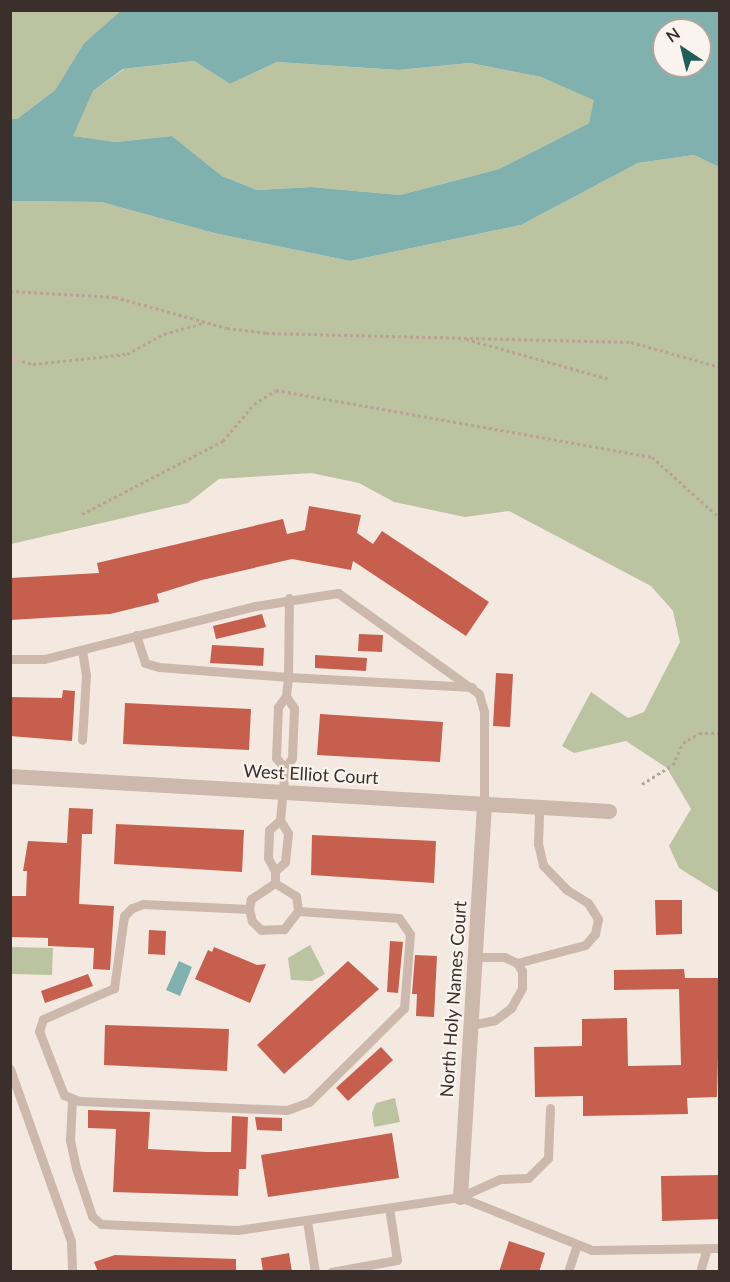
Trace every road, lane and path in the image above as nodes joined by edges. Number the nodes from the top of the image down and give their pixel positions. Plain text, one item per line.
1 (10, 291) edge
2 (205, 322) junction
3 (461, 338) junction
4 (12, 358) edge
5 (720, 367) edge
6 (609, 379) dead end
7 (82, 514) dead end
8 (720, 518) edge
9 (289, 598) junction
10 (136, 635) junction
11 (82, 650) junction
12 (10, 659) edge
13 (288, 677) junction
14 (472, 687) junction
15 (286, 696) junction
16 (720, 733) edge
17 (82, 740) dead end
18 (285, 768) junction
19 (10, 776) edge
20 (642, 784) dead end
21 (283, 792) junction
22 (484, 803) junction
23 (539, 807) junction
24 (609, 811) dead end
25 (280, 820) junction
26 (275, 871) junction
27 (275, 883) junction
28 (249, 909) junction
29 (298, 911) junction
30 (475, 957) junction
31 (517, 963) junction
32 (470, 1025) junction
33 (10, 1069) edge
34 (72, 1100) junction
35 (550, 1108) dead end
36 (460, 1197) junction
37 (389, 1208) junction
38 (307, 1221) junction
39 (577, 1244) junction
40 (707, 1248) junction
41 (720, 1248) edge
42 (72, 1272) edge
43 (315, 1272) edge
44 (331, 1272) edge
45 (568, 1272) edge
46 (700, 1272) edge

1 - 2 path
2 - 3 path
2 - 4 path
3 - 5 path
3 - 6 path
7 - 8 path
9 - 10 lane
9 - 13 lane
9 - 14 lane
10 - 11 lane
10 - 13 lane
11 - 12 lane
11 - 17 lane
13 - 14 lane
13 - 15 lane
14 - 22 lane
15 - 18 lane
15 - 18 lane
16 - 20 path
18 - 21 lane
19 - 21 street, West Elliot Court
21 - 22 street, West Elliot Court
21 - 25 lane
22 - 23 street, West Elliot Court
22 - 30 street, North Holy Names Court
23 - 24 street, West Elliot Court
23 - 31 lane
25 - 26 lane
25 - 26 lane
26 - 27 lane
27 - 28 lane
27 - 29 lane
28 - 29 lane
28 - 34 lane
29 - 34 lane
30 - 31 lane
30 - 32 street, North Holy Names Court
31 - 32 lane
32 - 36 street, North Holy Names Court
33 - 42 lane
34 - 38 lane
35 - 36 lane
36 - 37 lane
36 - 39 lane
37 - 38 lane
37 - 44 lane
38 - 43 lane
39 - 40 lane
39 - 45 lane
40 - 41 lane
40 - 46 lane

